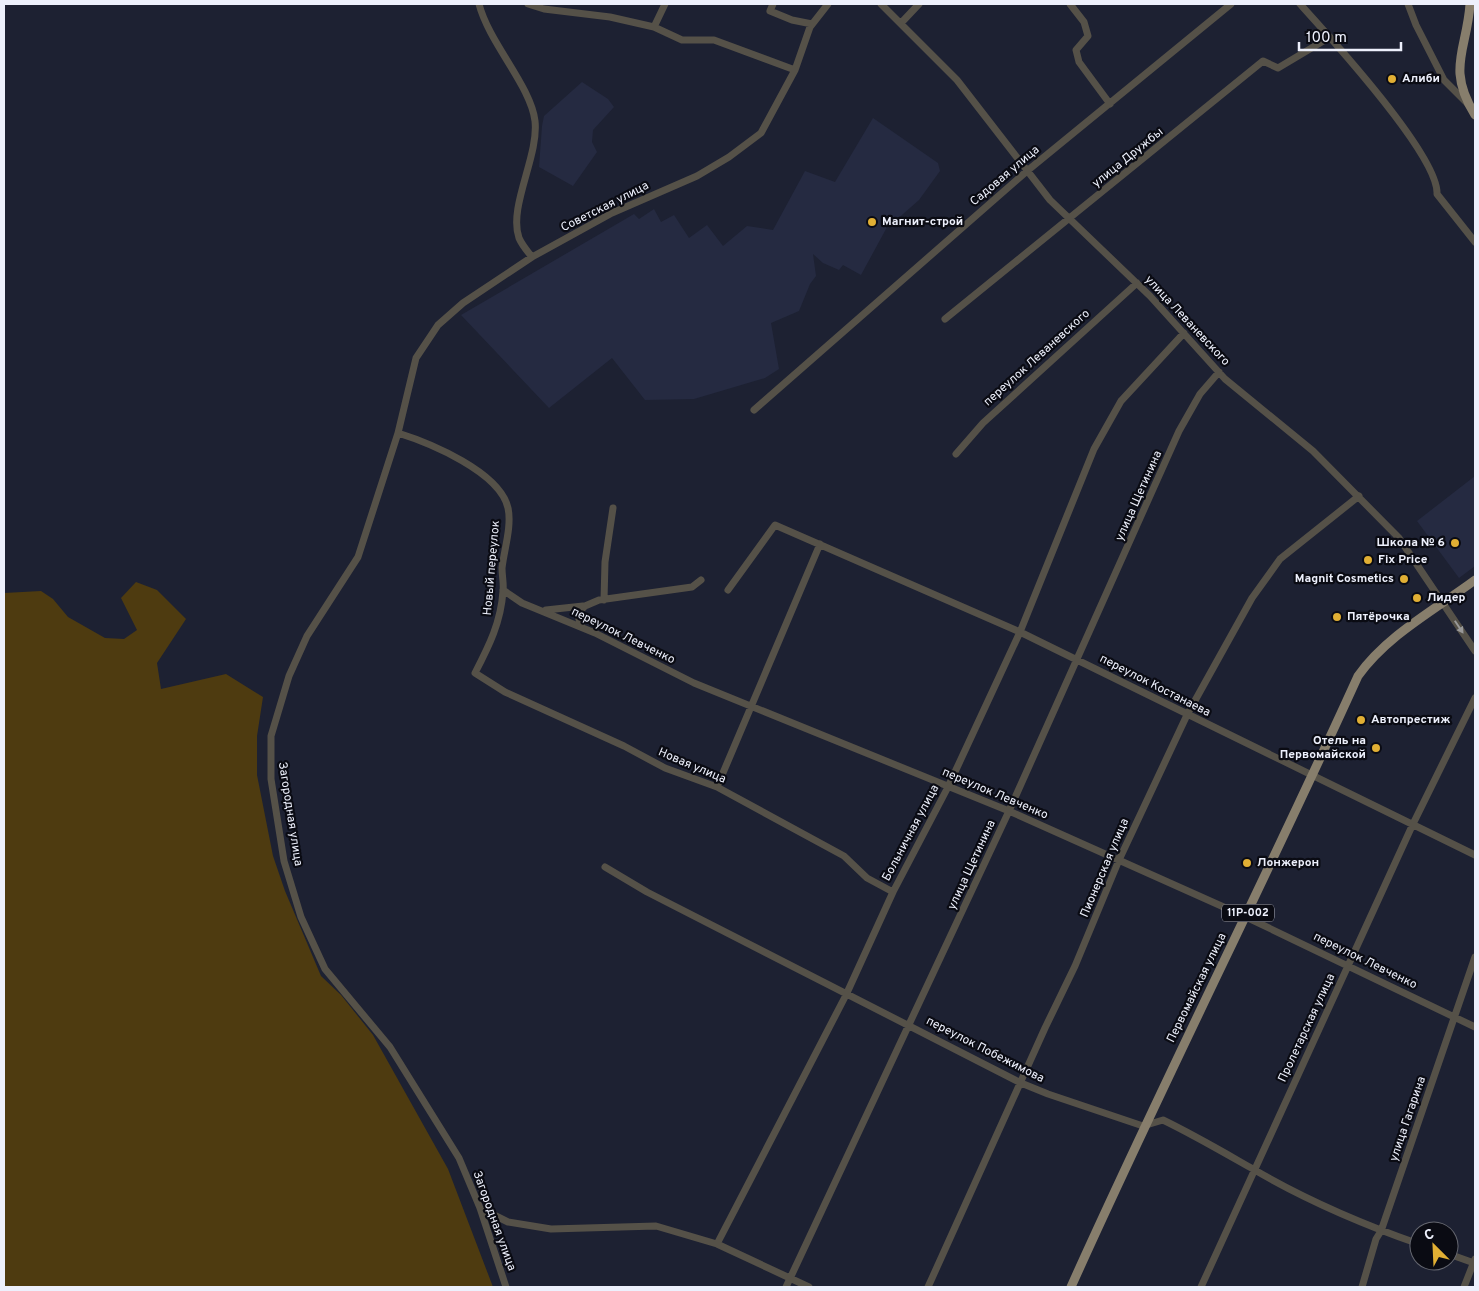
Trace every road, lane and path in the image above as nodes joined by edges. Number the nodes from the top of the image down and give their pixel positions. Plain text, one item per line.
1 (479, 4) edge
2 (528, 4) edge
3 (665, 4) edge
4 (773, 4) edge
5 (828, 4) edge
6 (881, 4) edge
7 (919, 4) edge
8 (1070, 4) edge
9 (1231, 4) edge
10 (1300, 4) edge
11 (1408, 4) edge
12 (1470, 4) edge
13 (902, 22) junction
14 (812, 24) junction
15 (654, 27) junction
16 (1330, 37) junction
17 (795, 70) junction
18 (1110, 104) junction
19 (1469, 105) junction
20 (1475, 115) edge
21 (1027, 171) junction
22 (1070, 220) junction
23 (1475, 242) edge
24 (532, 257) junction
25 (1137, 283) junction
26 (945, 319) dead end
27 (1184, 334) junction
28 (1218, 372) junction
29 (754, 410) dead end
30 (398, 433) junction
31 (956, 454) dead end
32 (1359, 496) junction
33 (613, 508) dead end
34 (820, 544) junction
35 (701, 580) dead end
36 (1475, 580) edge
37 (503, 590) junction
38 (728, 590) dead end
39 (604, 600) junction
40 (1443, 603) junction
41 (585, 606) junction
42 (541, 610) junction
43 (582, 628) junction
44 (1020, 632) junction
45 (1475, 650) edge
46 (1078, 660) junction
47 (475, 673) joint
48 (1475, 698) edge
49 (750, 706) junction
50 (1187, 715) junction
51 (1312, 776) junction
52 (717, 787) junction
53 (948, 787) junction
54 (1009, 811) junction
55 (1412, 826) junction
56 (1475, 855) edge
57 (1119, 860) junction
58 (605, 867) dead end
59 (893, 892) junction
60 (1246, 917) junction
61 (1475, 958) edge
62 (1349, 966) junction
63 (846, 995) junction
64 (1456, 1017) junction
65 (910, 1025) junction
66 (1475, 1027) edge
67 (1021, 1083) junction
68 (1143, 1126) junction
69 (1253, 1170) junction
70 (480, 1208) junction
71 (1381, 1231) junction
72 (1409, 1241) edge
73 (717, 1244) junction
74 (1459, 1257) edge
75 (1474, 1261) edge
76 (789, 1278) junction
77 (506, 1287) edge
78 (786, 1287) edge
79 (809, 1287) edge
80 (928, 1287) edge
81 (1071, 1287) edge
82 (1201, 1287) edge
83 (1362, 1287) edge
84 (1464, 1287) edge

1 - 24 street
2 - 15 street
3 - 15 street
4 - 14 street
5 - 14 street, Советская улица
6 - 13 street, улица Леваневского
7 - 13 street
8 - 18 street
9 - 18 street, Садовая улица
10 - 16 street
11 - 19 street
12 - 19 main road
13 - 21 street, улица Леваневского
14 - 17 street, Советская улица
15 - 17 street
16 - 22 street, улица Дружбы
16 - 23 street
17 - 24 street, Советская улица
18 - 21 street, Садовая улица
19 - 20 main road
21 - 22 street, улица Леваневского
21 - 29 street, Садовая улица
22 - 25 street, улица Леваневского
22 - 26 street, улица Дружбы
24 - 30 street, Советская улица
25 - 27 street, улица Леваневского
25 - 31 street, переулок Леваневского
27 - 28 street, улица Леваневского
27 - 44 street, Больничная улица
28 - 32 street, улица Леваневского
28 - 46 street, улица Щетинина
30 - 37 street, Новый переулок
30 - 70 street, Загородная улица
32 - 40 street, улица Леваневского
32 - 50 street, Пионерская улица
33 - 39 street
34 - 38 street, переулок Костанаева
34 - 44 street, переулок Костанаева
34 - 49 street
35 - 39 street
36 - 40 main road, Первомайская улица / 11Р-002
37 - 42 street, переулок Левченко
37 - 47 street, Новый переулок
39 - 41 street
40 -> 45 street, улица Леваневского
40 - 51 main road, Первомайская улица / 11Р-002
41 - 42 street
41 - 43 street
42 - 43 street, переулок Левченко
43 - 49 street, переулок Левченко
44 - 46 street, переулок Костанаева
44 - 53 street, Больничная улица
46 - 50 street, переулок Костанаева
46 - 54 street, улица Щетинина
47 - 52 street, Новая улица
48 - 55 street, Пролетарская улица
49 - 52 street
49 - 53 street, переулок Левченко
50 - 51 street, переулок Костанаева
50 - 57 street, Пионерская улица
51 - 55 street, переулок Костанаева
51 - 60 main road, Первомайская улица / 11Р-002
52 - 59 street, Новая улица
53 - 54 street, переулок Левченко
53 - 59 street, Больничная улица
54 - 57 street, переулок Левченко
54 - 65 street, улица Щетинина
55 - 56 street, переулок Костанаева
55 - 62 street, Пролетарская улица
57 - 60 street, переулок Левченко
57 - 67 street, Пионерская улица
58 - 63 street, переулок Побежимова
59 - 63 street, Больничная улица
60 - 62 street, переулок Левченко
60 - 68 main road, Первомайская улица / 11Р-002
61 - 64 street, улица Гагарина
62 - 64 street, переулок Левченко
62 - 69 street, Пролетарская улица
63 - 65 street, переулок Побежимова
63 - 73 street, Больничная улица
64 - 66 street, переулок Левченко
64 - 71 street, улица Гагарина
65 - 67 street, переулок Побежимова
65 - 76 street, улица Щетинина
67 - 68 street, переулок Побежимова
67 - 80 street, Пионерская улица
68 - 69 street, переулок Побежимова
68 - 81 main road, Первомайская улица / 11Р-002
69 - 71 street, переулок Побежимова
69 - 82 street, Пролетарская улица
70 - 73 street
70 - 77 street, Загородная улица
71 - 72 street, переулок Побежимова
71 - 83 street, улица Гагарина
73 - 76 street
74 - 75 street
75 - 84 street
76 - 78 street, улица Щетинина
76 - 79 street

